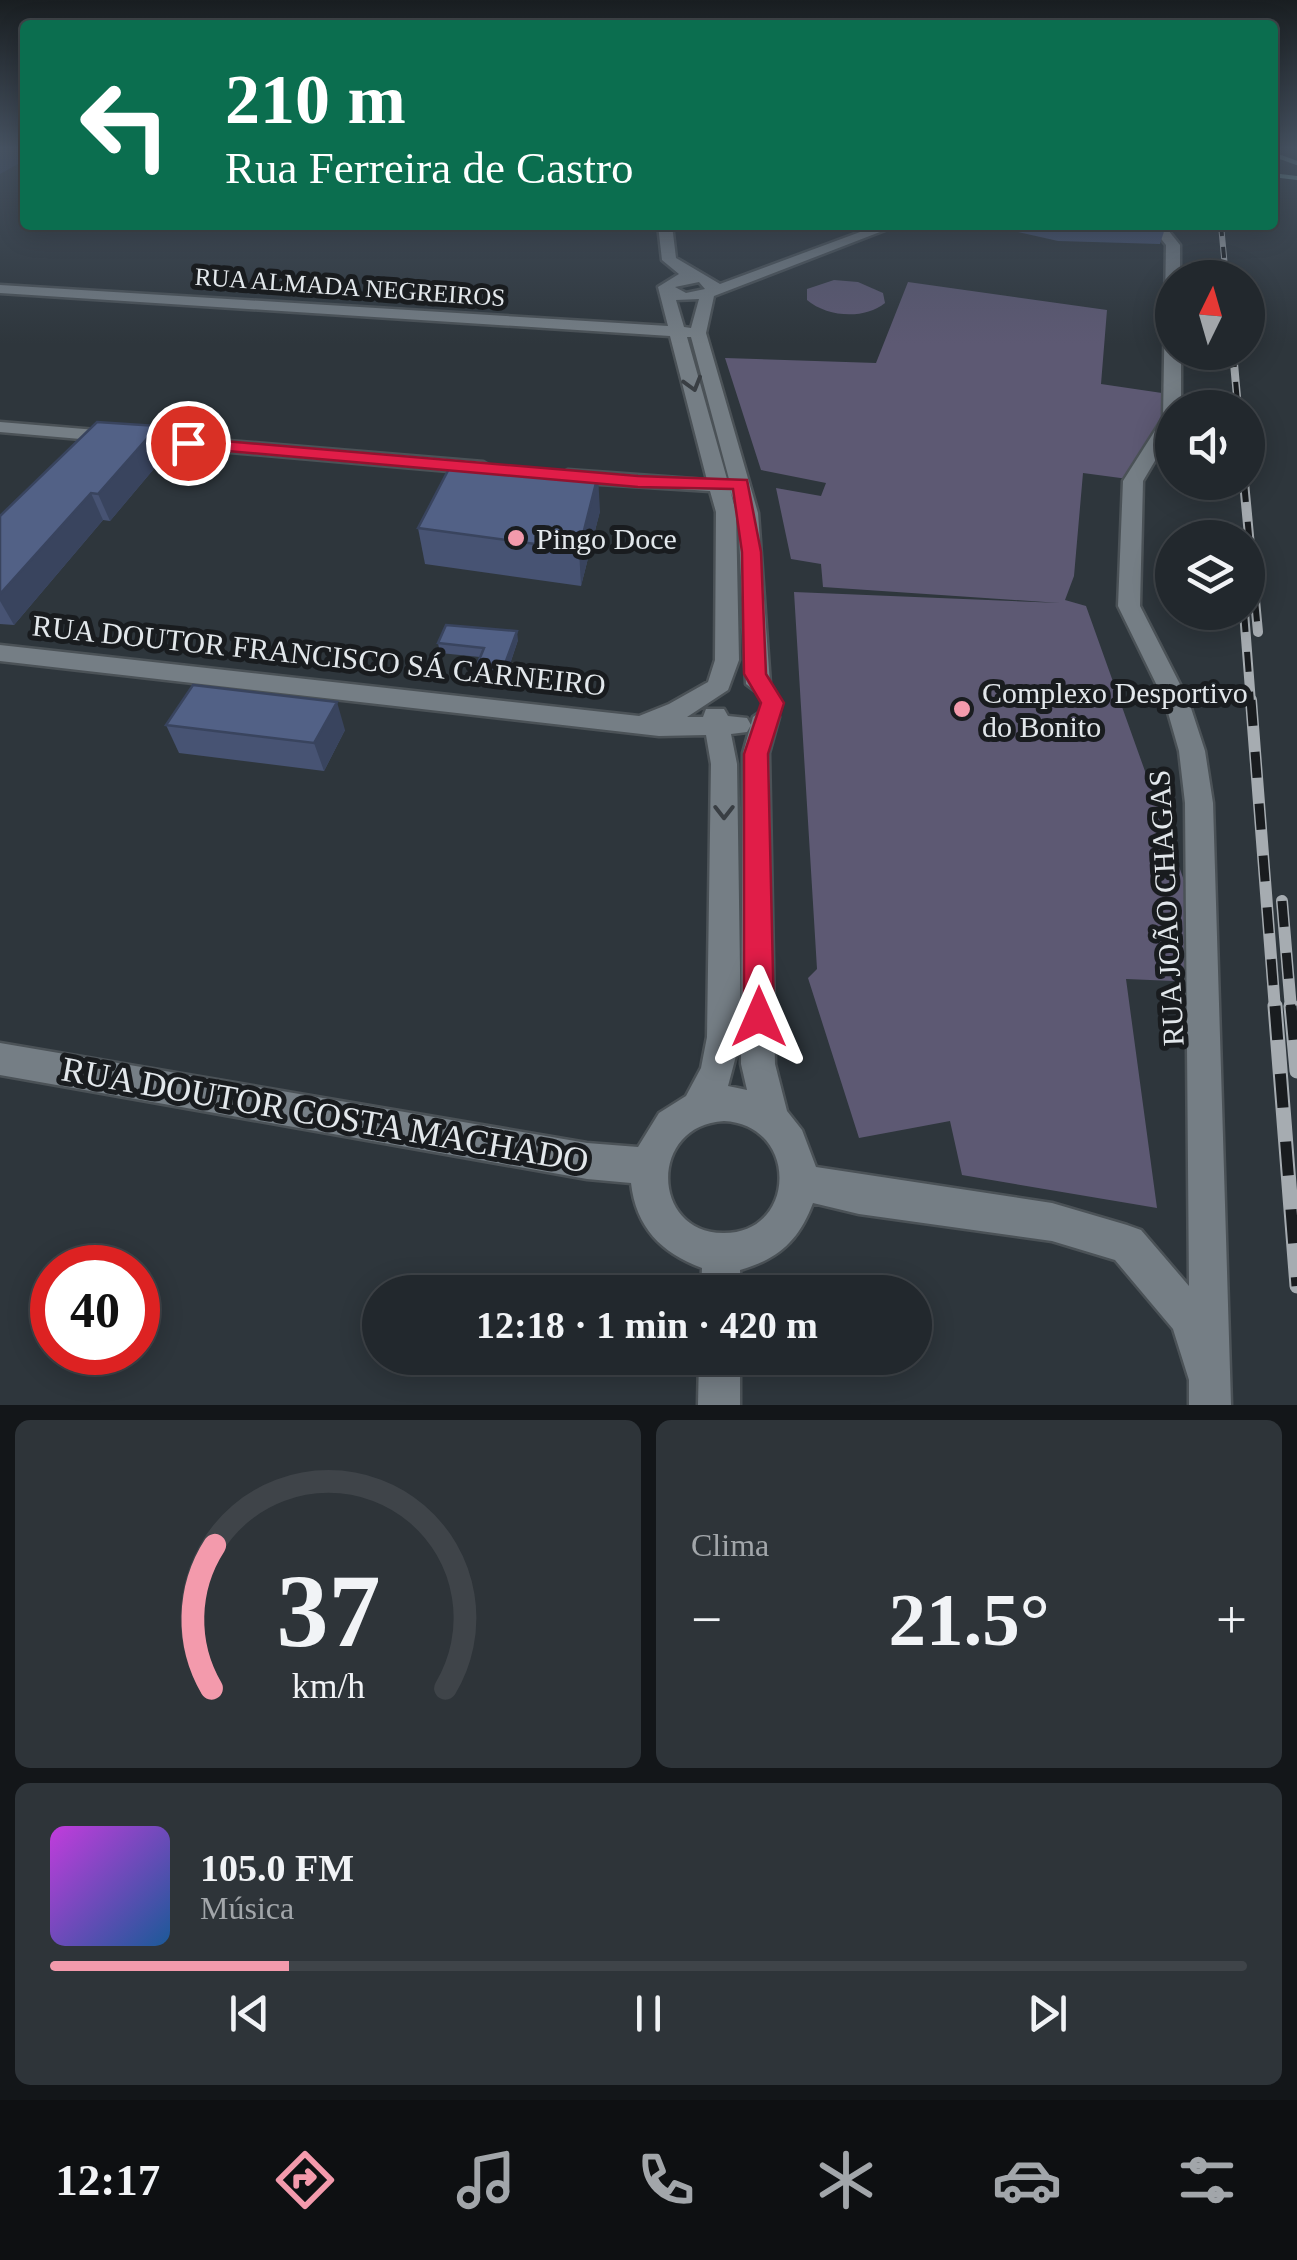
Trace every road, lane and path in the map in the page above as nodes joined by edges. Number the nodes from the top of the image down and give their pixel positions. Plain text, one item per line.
1 (651, 230) edge
2 (665, 230) edge
3 (878, 230) edge
4 (1160, 230) edge
5 (668, 286) junction
6 (703, 286) junction
7 (5, 293) edge
8 (688, 333) junction
9 (0, 427) edge
10 (502, 470) edge
11 (541, 474) edge
12 (731, 484) junction
13 (0, 653) edge
14 (758, 684) junction
15 (728, 710) junction
16 (630, 720) junction
17 (0, 1059) edge
18 (700, 1104) junction
19 (772, 1122) junction
20 (650, 1166) junction
21 (798, 1181) junction
22 (721, 1273) edge
23 (720, 1375) edge
24 (1210, 1392) edge
25 (719, 1405) edge

1 - 5 street
2 - 6 street
3 - 6 street
4 - 24 street, RUA JOÃO CHAGAS
5 - 6 street
5 - 6 street
5 - 8 street
6 - 8 street
7 - 8 street, RUA ALMADA NEGREIROS
8 - 12 street
9 - 10 street
11 - 12 street
12 - 14 street
12 - 15 street
13 - 16 street, RUA DOUTOR FRANCISCO SÁ CARNEIRO
14 - 15 street
14 - 15 street
15 - 16 street
15 - 16 street
15 -> 18 street
15 - 19 street
17 - 20 street, RUA DOUTOR COSTA MACHADO
18 - 19 street
18 - 20 street
19 - 21 street
20 - 22 street
21 - 22 street
21 - 24 street
23 - 25 street

